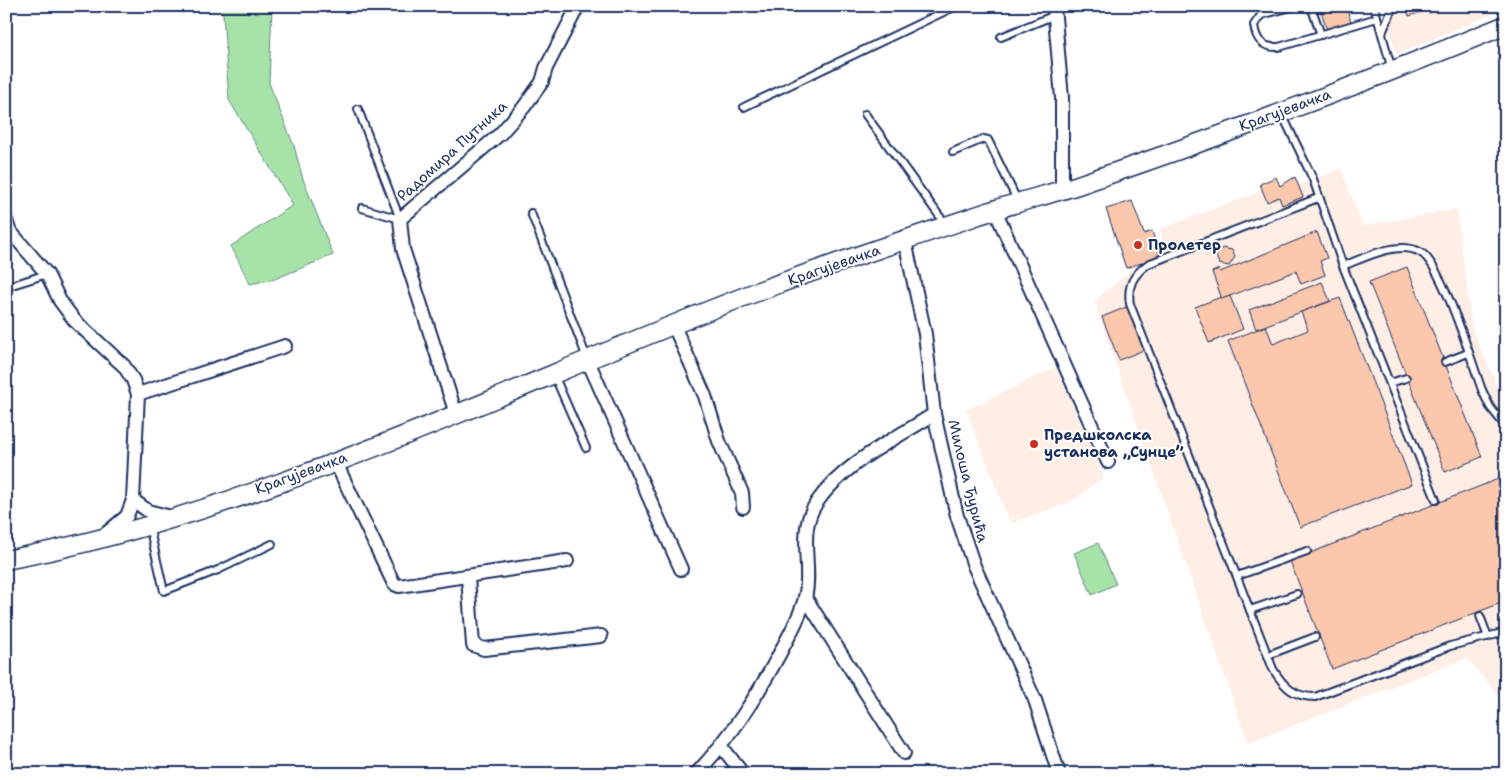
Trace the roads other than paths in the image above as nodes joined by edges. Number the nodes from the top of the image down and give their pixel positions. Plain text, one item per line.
1 (578, 6) edge
2 (956, 6) edge
3 (1295, 6) edge
4 (1309, 6) edge
5 (1374, 6) edge
6 (1393, 6) edge
7 (1054, 11) edge
8 (1377, 18) junction
9 (1506, 25) edge
10 (1382, 33) junction
11 (1321, 35) junction
12 (1001, 38) dead end
13 (1393, 71) junction
14 (744, 107) dead end
15 (358, 108) dead end
16 (1281, 111) junction
17 (866, 114) dead end
18 (953, 152) dead end
19 (1062, 190) junction
20 (1318, 198) junction
21 (1018, 203) junction
22 (362, 208) dead end
23 (995, 210) junction
24 (530, 213) dead end
25 (400, 219) junction
26 (6, 220) edge
27 (947, 227) junction
28 (905, 241) junction
29 (1343, 266) junction
30 (47, 274) junction
31 (6, 287) edge
32 (674, 326) junction
33 (284, 346) dead end
34 (1468, 354) junction
35 (588, 361) junction
36 (1445, 362) dead end
37 (554, 375) junction
38 (1406, 378) dead end
39 (1390, 383) junction
40 (138, 394) junction
41 (456, 414) junction
42 (934, 414) junction
43 (1506, 426) edge
44 (586, 448) dead end
45 (336, 461) junction
46 (1108, 462) dead end
47 (133, 500) junction
48 (1436, 500) dead end
49 (743, 507) dead end
50 (176, 517) junction
51 (149, 525) junction
52 (100, 540) junction
53 (272, 544) dead end
54 (1307, 551) dead end
55 (6, 560) edge
56 (567, 561) dead end
57 (681, 570) dead end
58 (1237, 576) junction
59 (468, 577) junction
60 (1297, 594) dead end
61 (805, 597) junction
62 (1250, 610) junction
63 (1480, 616) dead end
64 (1506, 632) edge
65 (601, 636) dead end
66 (1488, 637) junction
67 (1315, 638) dead end
68 (1268, 655) junction
69 (722, 747) junction
70 (904, 753) dead end
71 (696, 774) edge
72 (743, 774) edge
73 (1059, 774) edge

1 - 25 street, Радомира Путника
2 - 14 lane
3 - 11 lane
4 - 11 lane
5 - 8 lane
6 - 10 lane
7 - 12 lane
7 - 19 street
8 - 10 lane
8 - 11 lane
9 - 13 main road, Крагујевачка
10 - 13 lane
13 - 16 main road, Крагујевачка
15 - 25 lane
16 - 19 main road, Крагујевачка
16 - 20 lane
17 - 27 lane
18 - 21 lane
19 - 21 main road, Крагујевачка
20 - 29 lane
20 - 58 lane
21 - 23 main road, Крагујевачка
22 - 25 lane
23 - 27 main road, Крагујевачка
23 - 46 street
24 - 35 lane
25 - 41 street, Радомира Путника
26 - 30 street
27 - 28 main road, Крагујевачка
28 - 32 main road, Крагујевачка
28 - 42 street, Милоша Ђурића
29 - 34 lane
29 - 39 lane
30 - 31 lane
30 - 40 street
32 - 35 main road, Крагујевачка
32 - 49 street
33 - 40 street
34 - 36 lane
34 - 43 lane
35 - 37 main road, Крагујевачка
35 - 57 street
37 - 41 main road, Крагујевачка
37 - 44 lane
38 - 39 lane
39 - 48 lane
40 - 47 street
41 - 45 main road, Крагујевачка
42 - 61 street
42 - 73 street, Милоша Ђурића
45 - 50 main road, Крагујевачка
45 - 59 street
47 - 50 street
47 - 52 street
50 - 51 main road, Крагујевачка
51 - 52 main road, Крагујевачка
51 - 53 lane
52 - 55 main road, Крагујевачка
54 - 58 lane
56 - 59 street
58 - 62 lane
59 - 65 street
60 - 62 lane
61 - 69 street
61 - 70 street
62 - 68 lane
63 - 66 lane
64 - 66 lane
66 - 68 lane
67 - 68 lane
69 - 71 street
69 - 72 street

